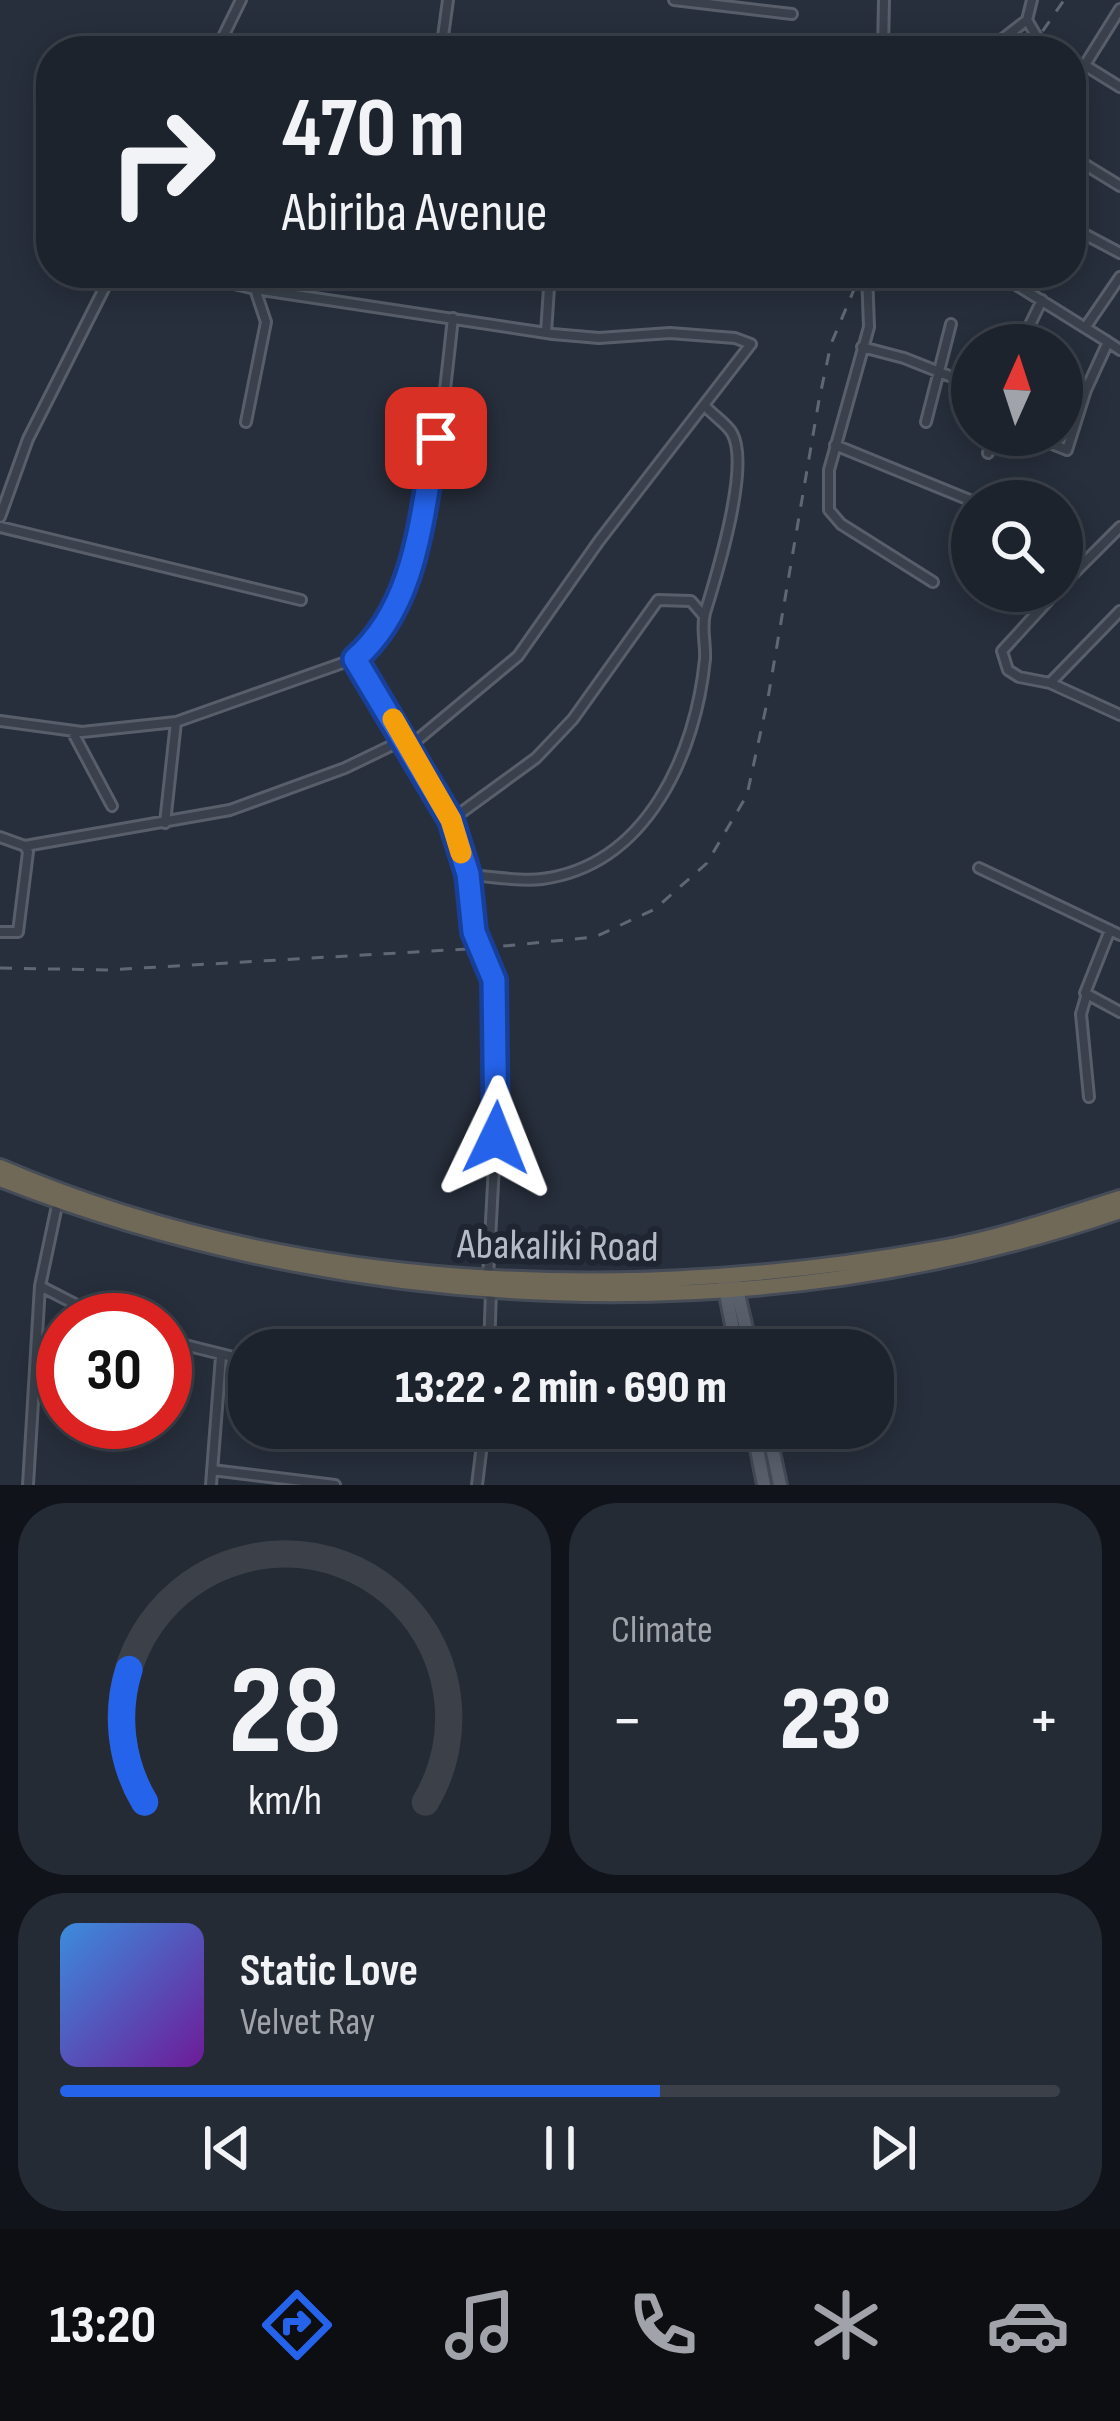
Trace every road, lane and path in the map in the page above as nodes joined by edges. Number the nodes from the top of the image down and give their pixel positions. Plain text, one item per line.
1 (448, 0) edge
2 (674, 0) edge
3 (1032, 0) edge
4 (887, 1) edge
5 (238, 2) edge
6 (1120, 10) edge
7 (792, 14) dead end
8 (1027, 20) junction
9 (223, 36) edge
10 (443, 36) edge
11 (884, 36) edge
12 (1010, 36) edge
13 (1036, 36) edge
14 (1086, 64) edge
15 (1086, 67) edge
16 (1120, 87) edge
17 (1086, 165) edge
18 (1120, 186) edge
19 (1086, 235) edge
20 (1120, 254) edge
21 (1120, 277) edge
22 (104, 288) edge
23 (251, 288) edge
24 (549, 288) edge
25 (868, 288) edge
26 (1022, 288) edge
27 (255, 289) junction
28 (1042, 300) junction
29 (453, 318) junction
30 (951, 324) dead end
31 (1030, 324) edge
32 (1087, 325) junction
33 (546, 333) junction
34 (1108, 342) junction
35 (862, 347) junction
36 (1120, 350) edge
37 (937, 370) junction
38 (951, 376) edge
39 (1083, 399) edge
40 (706, 407) junction
41 (246, 422) dead end
42 (926, 422) dead end
43 (836, 445) junction
44 (951, 492) edge
45 (0, 517) edge
46 (0, 527) edge
47 (1120, 527) edge
48 (1083, 563) edge
49 (933, 582) dead end
50 (301, 600) dead end
51 (1120, 611) edge
52 (1036, 612) edge
53 (704, 616) junction
54 (355, 659) junction
55 (1050, 683) junction
56 (1120, 715) edge
57 (0, 721) edge
58 (176, 722) junction
59 (72, 731) junction
60 (408, 742) junction
61 (112, 806) dead end
62 (451, 820) junction
63 (165, 824) junction
64 (0, 837) edge
65 (25, 846) junction
66 (979, 868) dead end
67 (468, 874) junction
68 (0, 932) edge
69 (1115, 932) edge
70 (1087, 997) junction
71 (1120, 1012) edge
72 (1089, 1097) dead end
73 (0, 1167) edge
74 (0, 1179) edge
75 (1120, 1198) edge
76 (58, 1200) junction
77 (1120, 1211) edge
78 (730, 1283) junction
79 (489, 1285) junction
80 (40, 1286) junction
81 (54, 1293) edge
82 (489, 1329) edge
83 (735, 1329) edge
84 (745, 1329) edge
85 (192, 1348) edge
86 (220, 1356) junction
87 (228, 1357) edge
88 (481, 1449) edge
89 (757, 1449) edge
90 (773, 1449) edge
91 (212, 1470) junction
92 (28, 1485) edge
93 (211, 1485) edge
94 (334, 1485) edge
95 (476, 1485) edge
96 (764, 1485) edge
97 (781, 1485) edge

1 - 10 street
2 - 7 street
3 - 8 street
4 - 11 street
5 - 9 street
6 - 14 street
8 - 12 street
8 - 13 street
15 - 16 street
17 - 18 street
19 - 20 street
21 - 32 street
22 - 45 street
23 - 27 street
24 - 33 street
25 - 35 street
26 - 28 street
27 - 29 street
27 - 41 street
28 - 31 street
28 - 32 street
29 - 33 street
29 - 54 street
30 - 37 street
32 - 34 street
33 - 40 street
34 - 36 street
34 - 39 street
35 - 37 street
35 - 43 street
37 - 38 street
37 - 42 street
40 - 53 street
40 - 60 street
43 - 44 street
43 - 49 street
46 - 50 street
47 - 48 street
51 - 55 street
52 - 55 street
53 - 62 street
53 - 67 street
54 - 58 street
54 - 60 street
55 - 56 street
57 - 59 street
58 - 59 street
58 - 63 street
59 - 61 street
60 - 62 street
60 - 63 street
62 - 67 street
63 - 65 street
64 - 65 street
65 - 68 street
66 - 69 street
67 - 79 street
69 - 70 street
70 - 71 street
70 - 72 street
73 - 79 highway, Abakaliki Road
74 - 76 highway, Abakaliki Road
75 - 78 highway, Abakaliki Road
76 - 79 highway, Abakaliki Road
76 - 80 street
77 - 78 highway, Abakaliki Road
78 - 79 highway, Abakaliki Road
78 - 83 main road
78 - 84 main road
79 - 82 street
80 - 81 street
80 - 92 street
85 - 86 street
86 - 87 street
86 - 91 street
88 - 95 street
89 - 96 main road
90 - 97 main road
91 - 93 street
91 - 94 street

